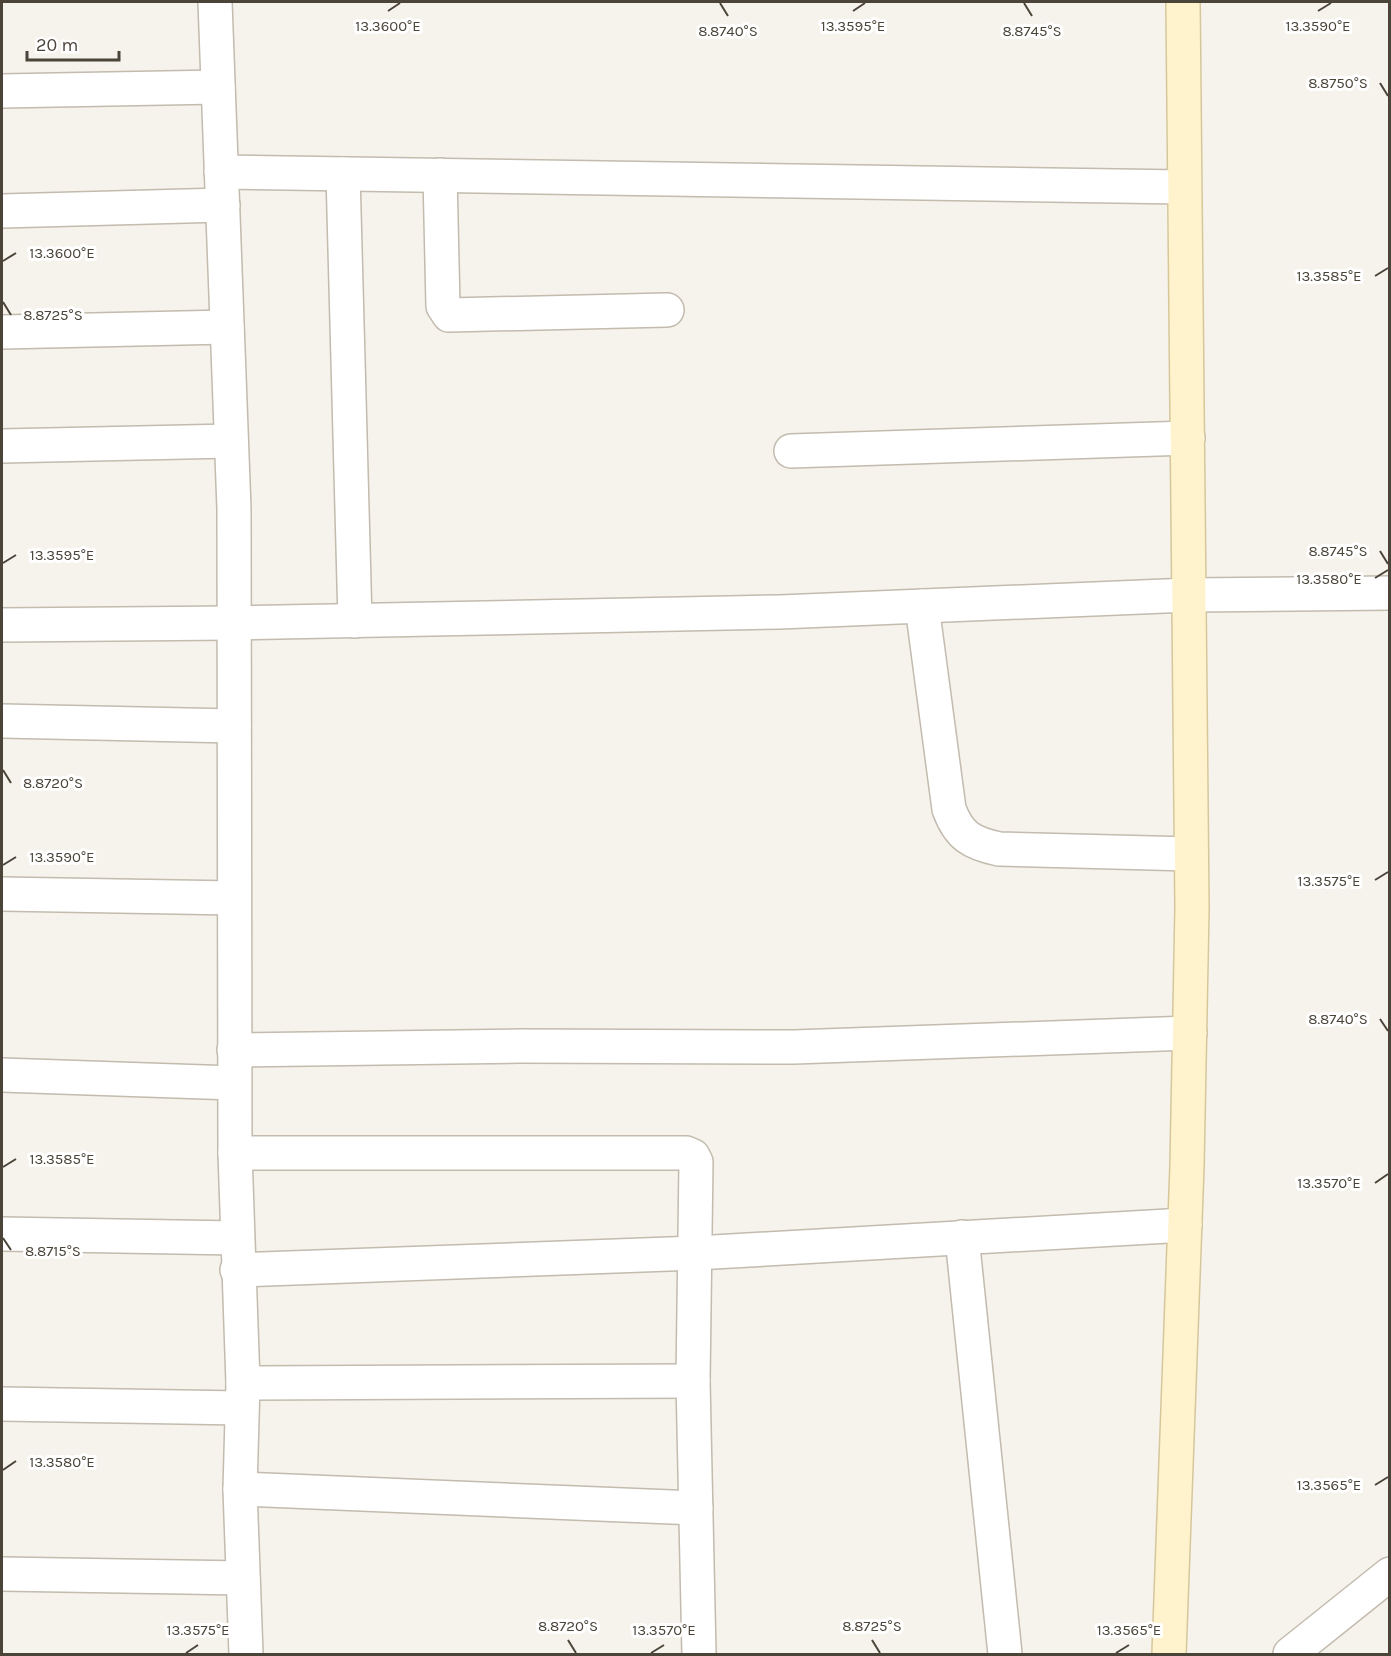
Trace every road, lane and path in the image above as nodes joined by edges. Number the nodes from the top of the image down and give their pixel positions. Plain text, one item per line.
1 (215, 2) edge
2 (1183, 2) edge
3 (218, 87) junction
4 (2, 91) edge
5 (221, 172) junction
6 (343, 174) junction
7 (440, 175) junction
8 (1184, 188) junction
9 (223, 205) junction
10 (2, 211) edge
11 (667, 310) dead end
12 (227, 327) junction
13 (2, 333) edge
14 (1188, 438) junction
15 (231, 441) junction
16 (2, 446) edge
17 (791, 451) dead end
18 (1389, 593) edge
19 (1189, 595) junction
20 (922, 606) junction
21 (355, 621) junction
22 (232, 623) junction
23 (2, 625) edge
24 (2, 721) edge
25 (234, 726) junction
26 (1191, 854) junction
27 (2, 894) edge
28 (234, 898) junction
29 (1190, 1033) junction
30 (234, 1050) junction
31 (2, 1075) edge
32 (234, 1083) junction
33 (235, 1153) junction
34 (1185, 1226) junction
35 (2, 1234) edge
36 (962, 1237) junction
37 (236, 1238) junction
38 (696, 1253) junction
39 (237, 1270) junction
40 (693, 1381) junction
41 (242, 1396) junction
42 (2, 1404) edge
43 (240, 1489) junction
44 (696, 1508) junction
45 (2, 1574) edge
46 (1389, 1574) edge
47 (243, 1578) junction
48 (246, 1654) edge
49 (699, 1654) edge
50 (1005, 1654) edge
51 (1169, 1654) edge
52 (1290, 1654) edge

1 - 3 street
2 - 8 street
3 - 4 street
3 - 5 street
5 - 6 street
5 - 9 street
6 - 7 street
6 - 21 street
7 - 8 street
7 - 11 street
8 - 14 street
9 - 10 street
9 - 12 street
12 - 13 street
12 - 15 street
14 - 17 street
14 - 19 street
15 - 16 street
15 - 22 street
18 - 19 street
19 - 20 street
19 - 26 street
20 - 21 street
20 - 26 street
21 - 22 street
22 - 23 street
22 - 25 street
24 - 25 street
25 - 28 street
26 - 29 street
27 - 28 street
28 - 30 street
29 - 30 street
29 - 34 street
30 - 32 street
31 - 32 street
32 - 33 street
33 - 37 street
33 - 38 street
34 - 36 street
34 - 51 street
35 - 37 street
36 - 38 street
36 - 50 street
37 - 39 street
38 - 39 street
38 - 40 street
39 - 41 street
40 - 41 street
40 - 44 street
41 - 42 street
41 - 43 street
43 - 44 street
43 - 47 street
44 - 49 street
45 - 47 street
46 - 52 street
47 - 48 street

